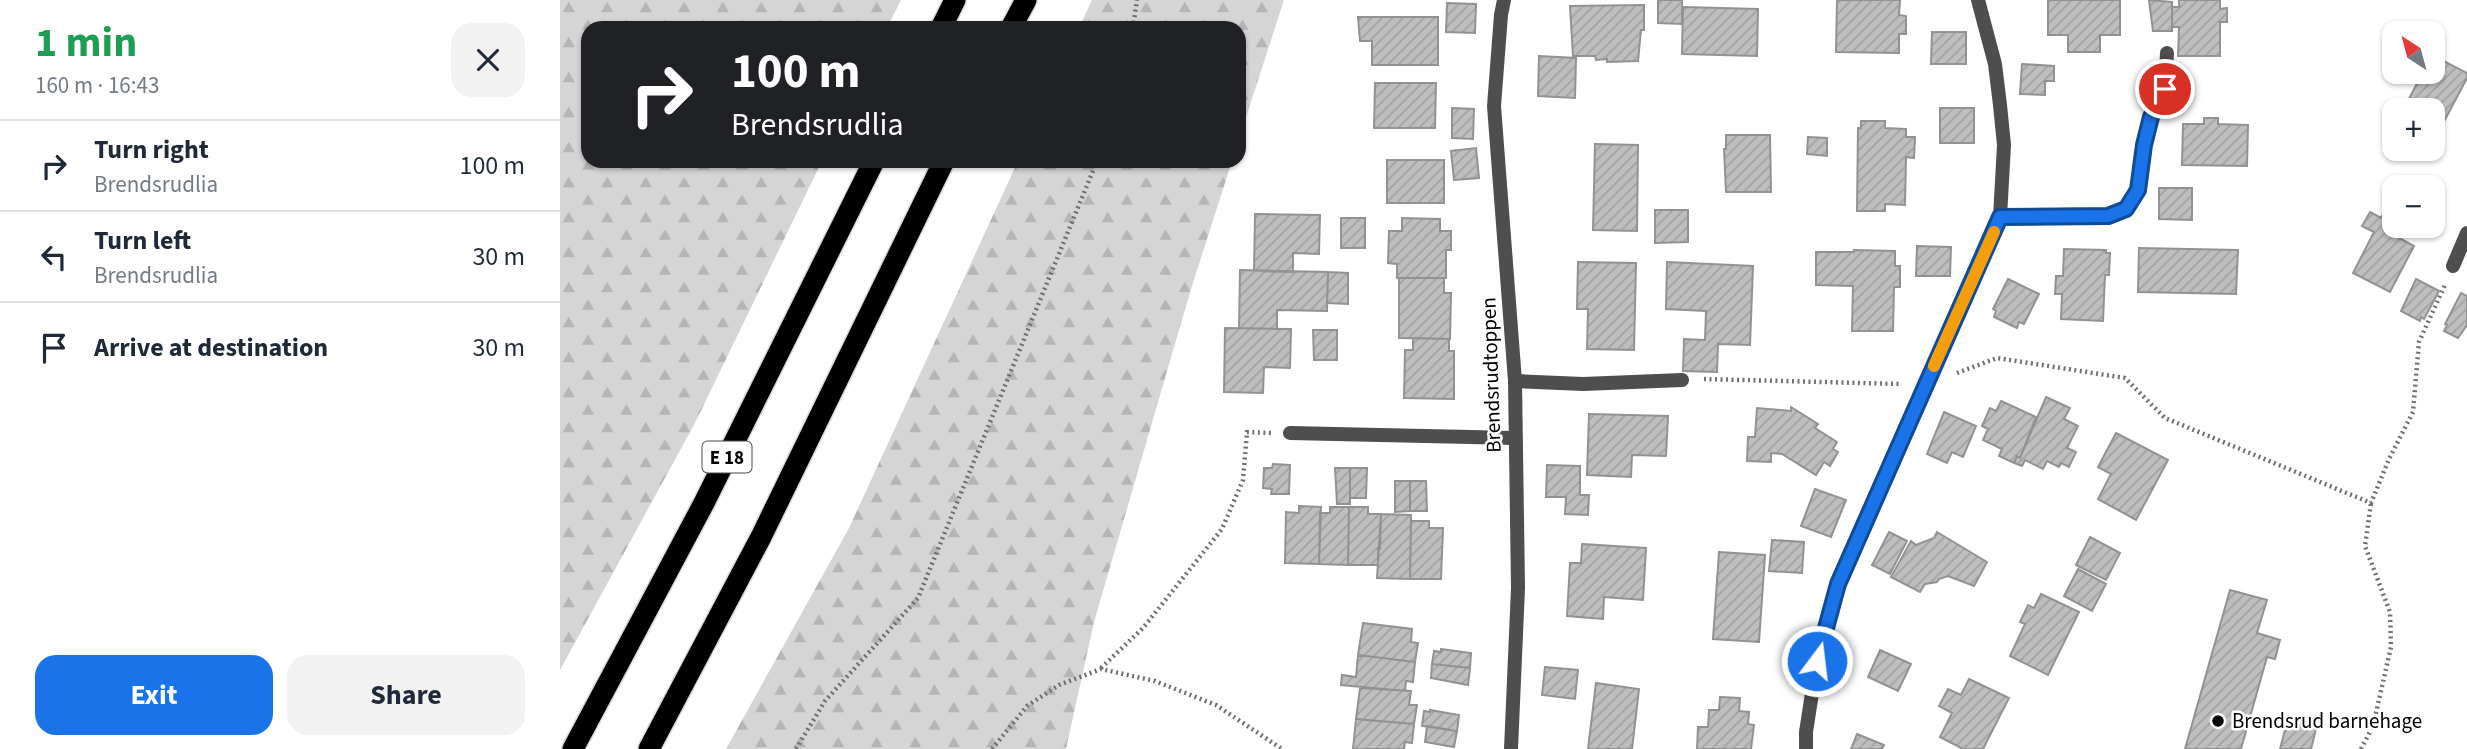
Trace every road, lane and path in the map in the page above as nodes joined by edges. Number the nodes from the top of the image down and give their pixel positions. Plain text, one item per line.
1 (955, 0) edge
2 (1026, 0) edge
3 (1138, 0) edge
4 (1504, 0) edge
5 (1978, 0) edge
6 (944, 21) edge
7 (1015, 21) edge
8 (1134, 21) edge
9 (2167, 53) dead end
10 (871, 168) edge
11 (941, 168) edge
12 (1094, 168) edge
13 (2000, 217) junction
14 (2467, 234) edge
15 (2453, 266) joint
16 (1682, 380) joint
17 (1516, 381) junction
18 (1925, 385) junction
19 (1290, 433) joint
20 (1515, 438) junction
21 (2371, 503) junction
22 (1101, 669) junction
23 (573, 749) edge
24 (649, 749) edge
25 (796, 749) edge
26 (992, 749) edge
27 (1282, 749) edge
28 (1511, 749) edge
29 (1806, 749) edge
30 (2361, 749) edge

1 - 6 highway
2 - 7 highway
3 - 8 path
4 - 17 street, Brendsrudtoppen
5 - 13 street
9 - 13 street
10 - 23 highway, E 18
11 - 24 highway
12 - 25 path
13 - 18 street
14 - 15 street
15 - 21 path
16 - 17 street
16 - 18 path
17 - 20 street, Brendsrudtoppen
18 - 21 path
18 - 29 street
19 - 20 street
19 - 22 path
20 - 28 street, Brendsrudtoppen
21 - 30 path
22 - 26 path
22 - 27 path

